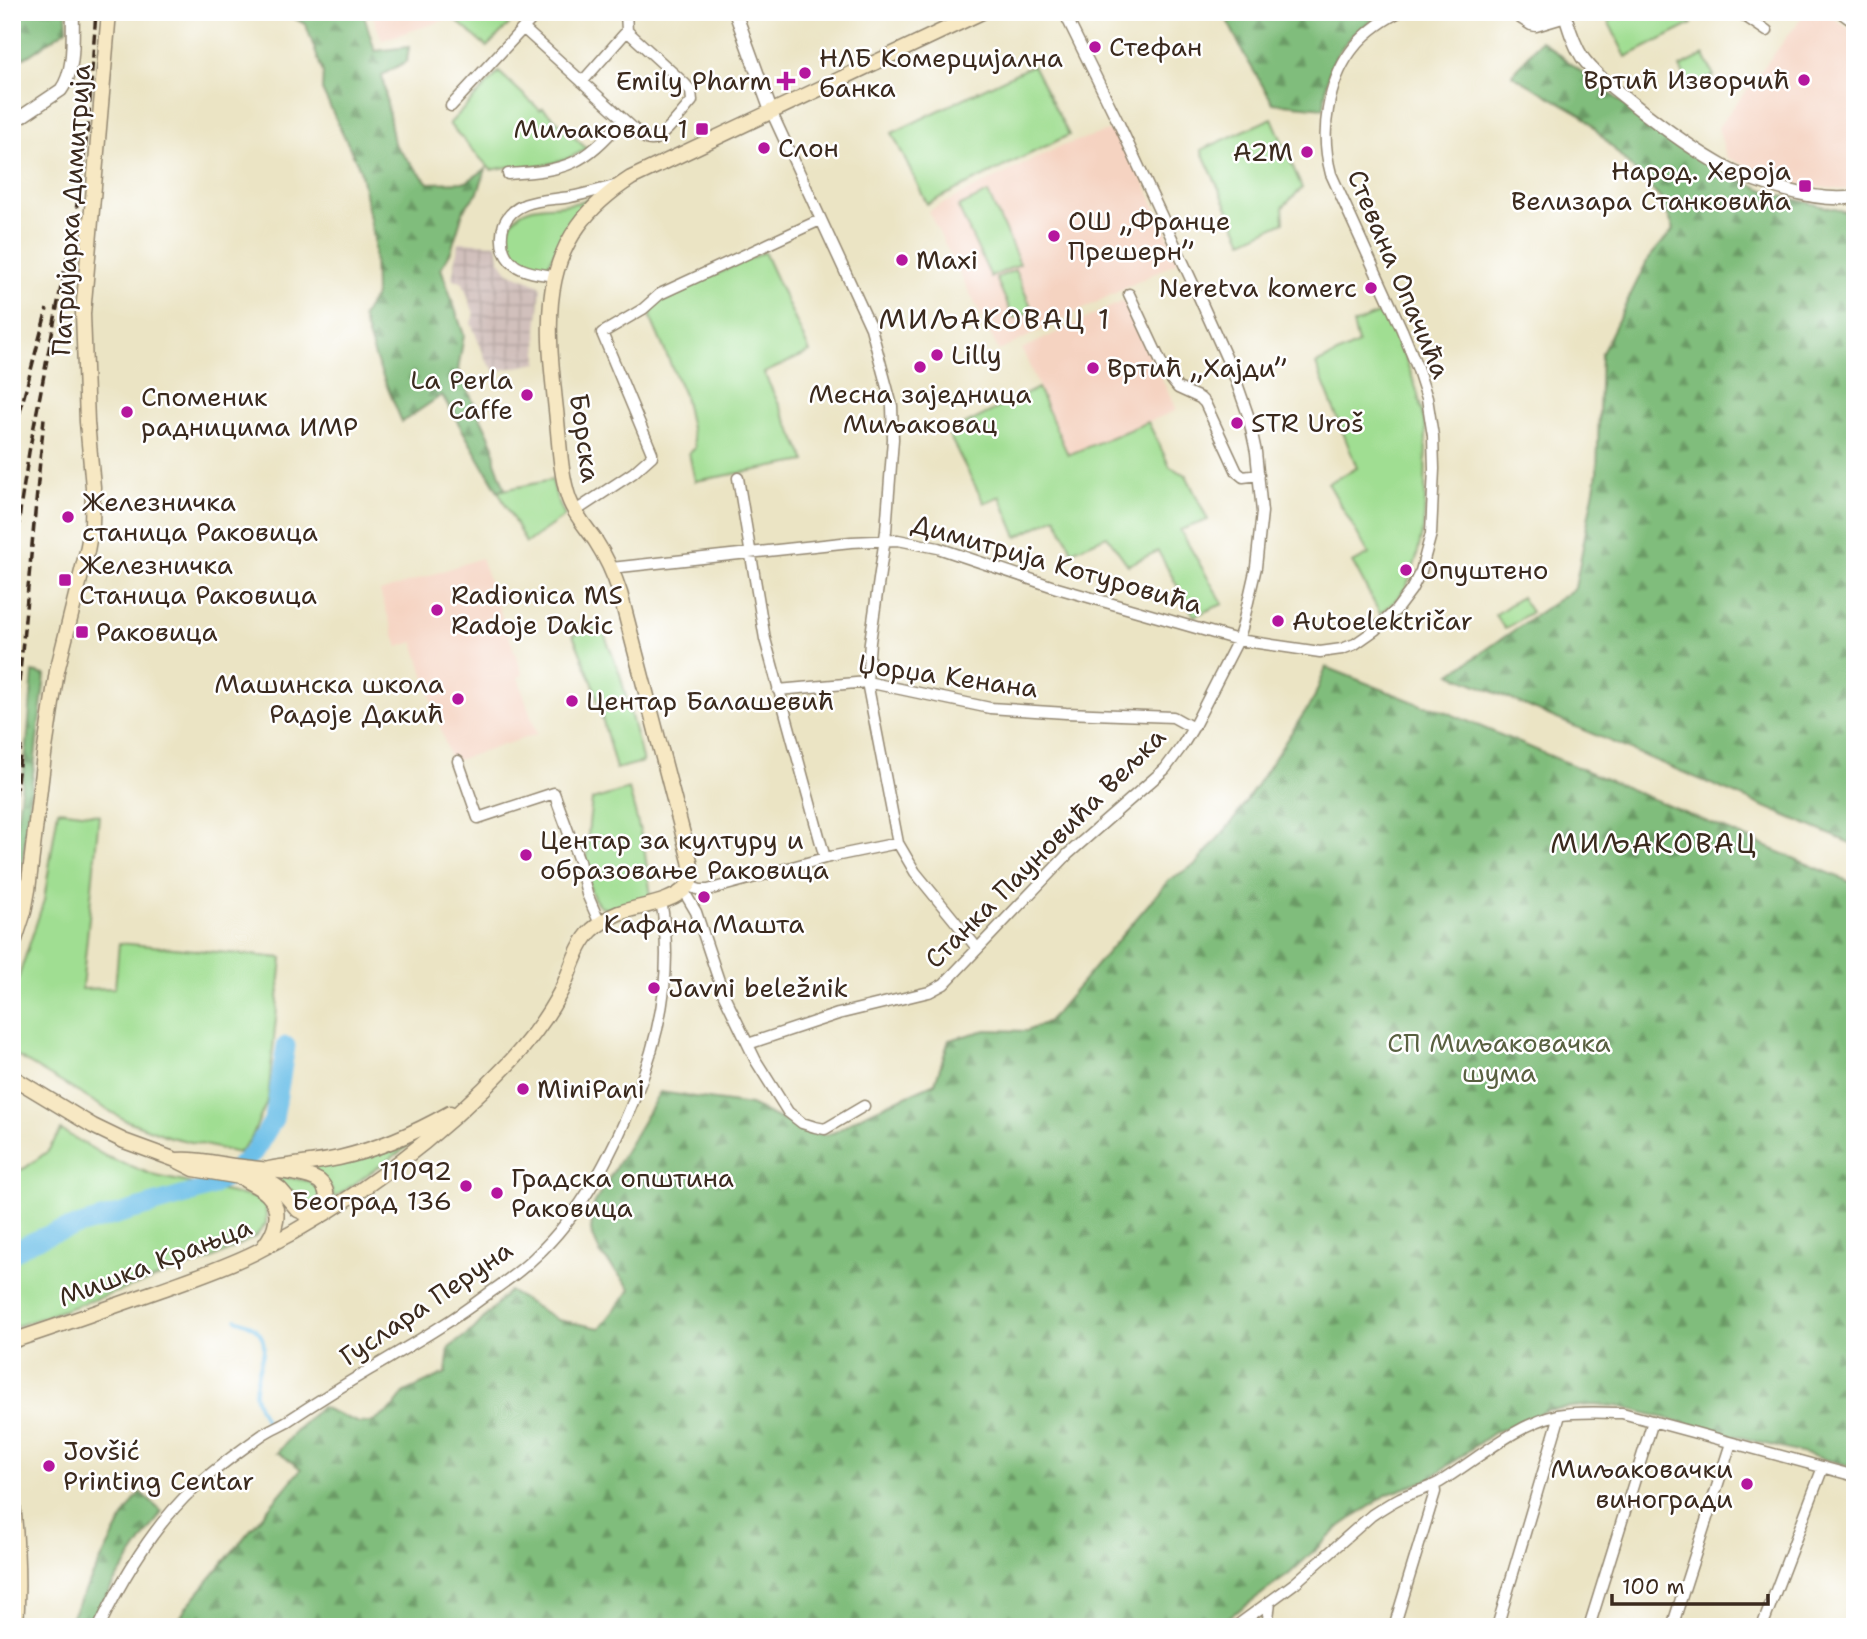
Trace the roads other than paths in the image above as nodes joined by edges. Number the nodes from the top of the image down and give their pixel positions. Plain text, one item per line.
1 (73, 12) edge
2 (109, 12) edge
3 (538, 12) edge
4 (626, 12) edge
5 (735, 12) edge
6 (982, 12) edge
7 (1064, 12) edge
8 (1399, 12) edge
9 (1511, 12) edge
10 (1739, 12) edge
11 (1840, 12) edge
12 (1565, 15) edge
13 (1855, 23) edge
14 (523, 28) junction
15 (627, 31) junction
16 (1767, 31) dead end
17 (582, 82) junction
18 (451, 106) dead end
19 (771, 111) junction
20 (623, 119) junction
21 (15, 121) edge
22 (508, 174) dead end
23 (621, 185) junction
24 (1852, 199) edge
25 (820, 220) junction
26 (554, 276) junction
27 (1129, 294) dead end
28 (1259, 475) junction
29 (738, 478) dead end
30 (574, 512) junction
31 (884, 540) junction
32 (751, 554) junction
33 (611, 568) junction
34 (1238, 640) junction
35 (867, 682) junction
36 (778, 690) junction
37 (1193, 728) junction
38 (458, 761) dead end
39 (898, 843) junction
40 (825, 858) junction
41 (685, 888) junction
42 (661, 901) junction
43 (600, 924) junction
44 (977, 948) junction
45 (12, 950) edge
46 (748, 1044) junction
47 (12, 1077) edge
48 (471, 1101) junction
49 (864, 1106) dead end
50 (176, 1160) junction
51 (269, 1169) junction
52 (240, 1177) junction
53 (321, 1215) junction
54 (261, 1249) junction
55 (12, 1341) edge
56 (1560, 1415) junction
57 (1653, 1421) junction
58 (1731, 1443) junction
59 (1823, 1467) junction
60 (1855, 1476) edge
61 (1434, 1485) junction
62 (12, 1494) edge
63 (1270, 1602) junction
64 (16, 1627) edge
65 (99, 1627) edge
66 (1235, 1627) edge
67 (1267, 1627) edge
68 (1394, 1627) edge
69 (1497, 1627) edge
70 (1589, 1627) edge
71 (1672, 1627) edge
72 (1762, 1627) edge

1 - 21 street
2 - 45 main road, Патријарха Димитрија
3 - 14 street
4 - 15 street
5 - 19 street
6 - 19 main road, Борска
7 - 28 street, Станка Пауновића Вељка
8 - 34 street, Стевана Опачића
9 - 12 street
10 - 16 street
11 - 13 street
12 - 24 street
14 - 17 street
14 - 18 street
15 - 17 street
15 - 20 street
17 - 20 street
19 - 23 main road, Борска
19 - 25 street
20 - 22 street
23 - 26 main road, Борска
23 - 26 street
25 - 30 street
25 - 31 street
26 - 30 main road, Борска
27 - 28 street
28 - 34 street, Станка Пауновића Вељка
29 - 32 street
30 - 33 main road, Борска
31 - 32 street, Димитрија Котуровића
31 - 34 street, Димитрија Котуровића
31 - 35 street
32 - 33 street, Димитрија Котуровића
32 - 36 street
33 - 41 main road, Борска
34 - 37 street, Станка Пауновића Вељка
35 - 36 street, Џорџа Кенана
35 - 37 street, Џорџа Кенана
35 - 39 street
36 - 40 street
37 - 44 street, Станка Пауновића Вељка
38 - 43 street
39 - 40 street, Мишка Крањца
39 - 44 street
40 - 41 street, Мишка Крањца
41 - 42 main road, Мишка Крањца
41 - 46 street, Борска
42 - 43 main road, Мишка Крањца
42 - 65 street, Гуслара Перуна
43 - 48 main road, Мишка Крањца
44 - 46 street, Станка Пауновића Вељка
46 - 49 street, Борска
47 - 50 main road
48 - 51 main road
48 - 53 main road, Мишка Крањца
50 - 51 main road
50 - 52 main road
51 - 53 main road
52 - 53 main road
52 - 54 main road
53 - 54 main road, Мишка Крањца
54 - 55 main road, Мишка Крањца
56 - 57 street
56 - 61 street
56 - 69 street
57 - 58 street
57 - 70 street
58 - 59 street
58 - 71 street
59 - 60 street
59 - 72 street
61 - 63 street
61 - 68 street
62 - 64 main road
63 - 66 street
63 - 67 street

